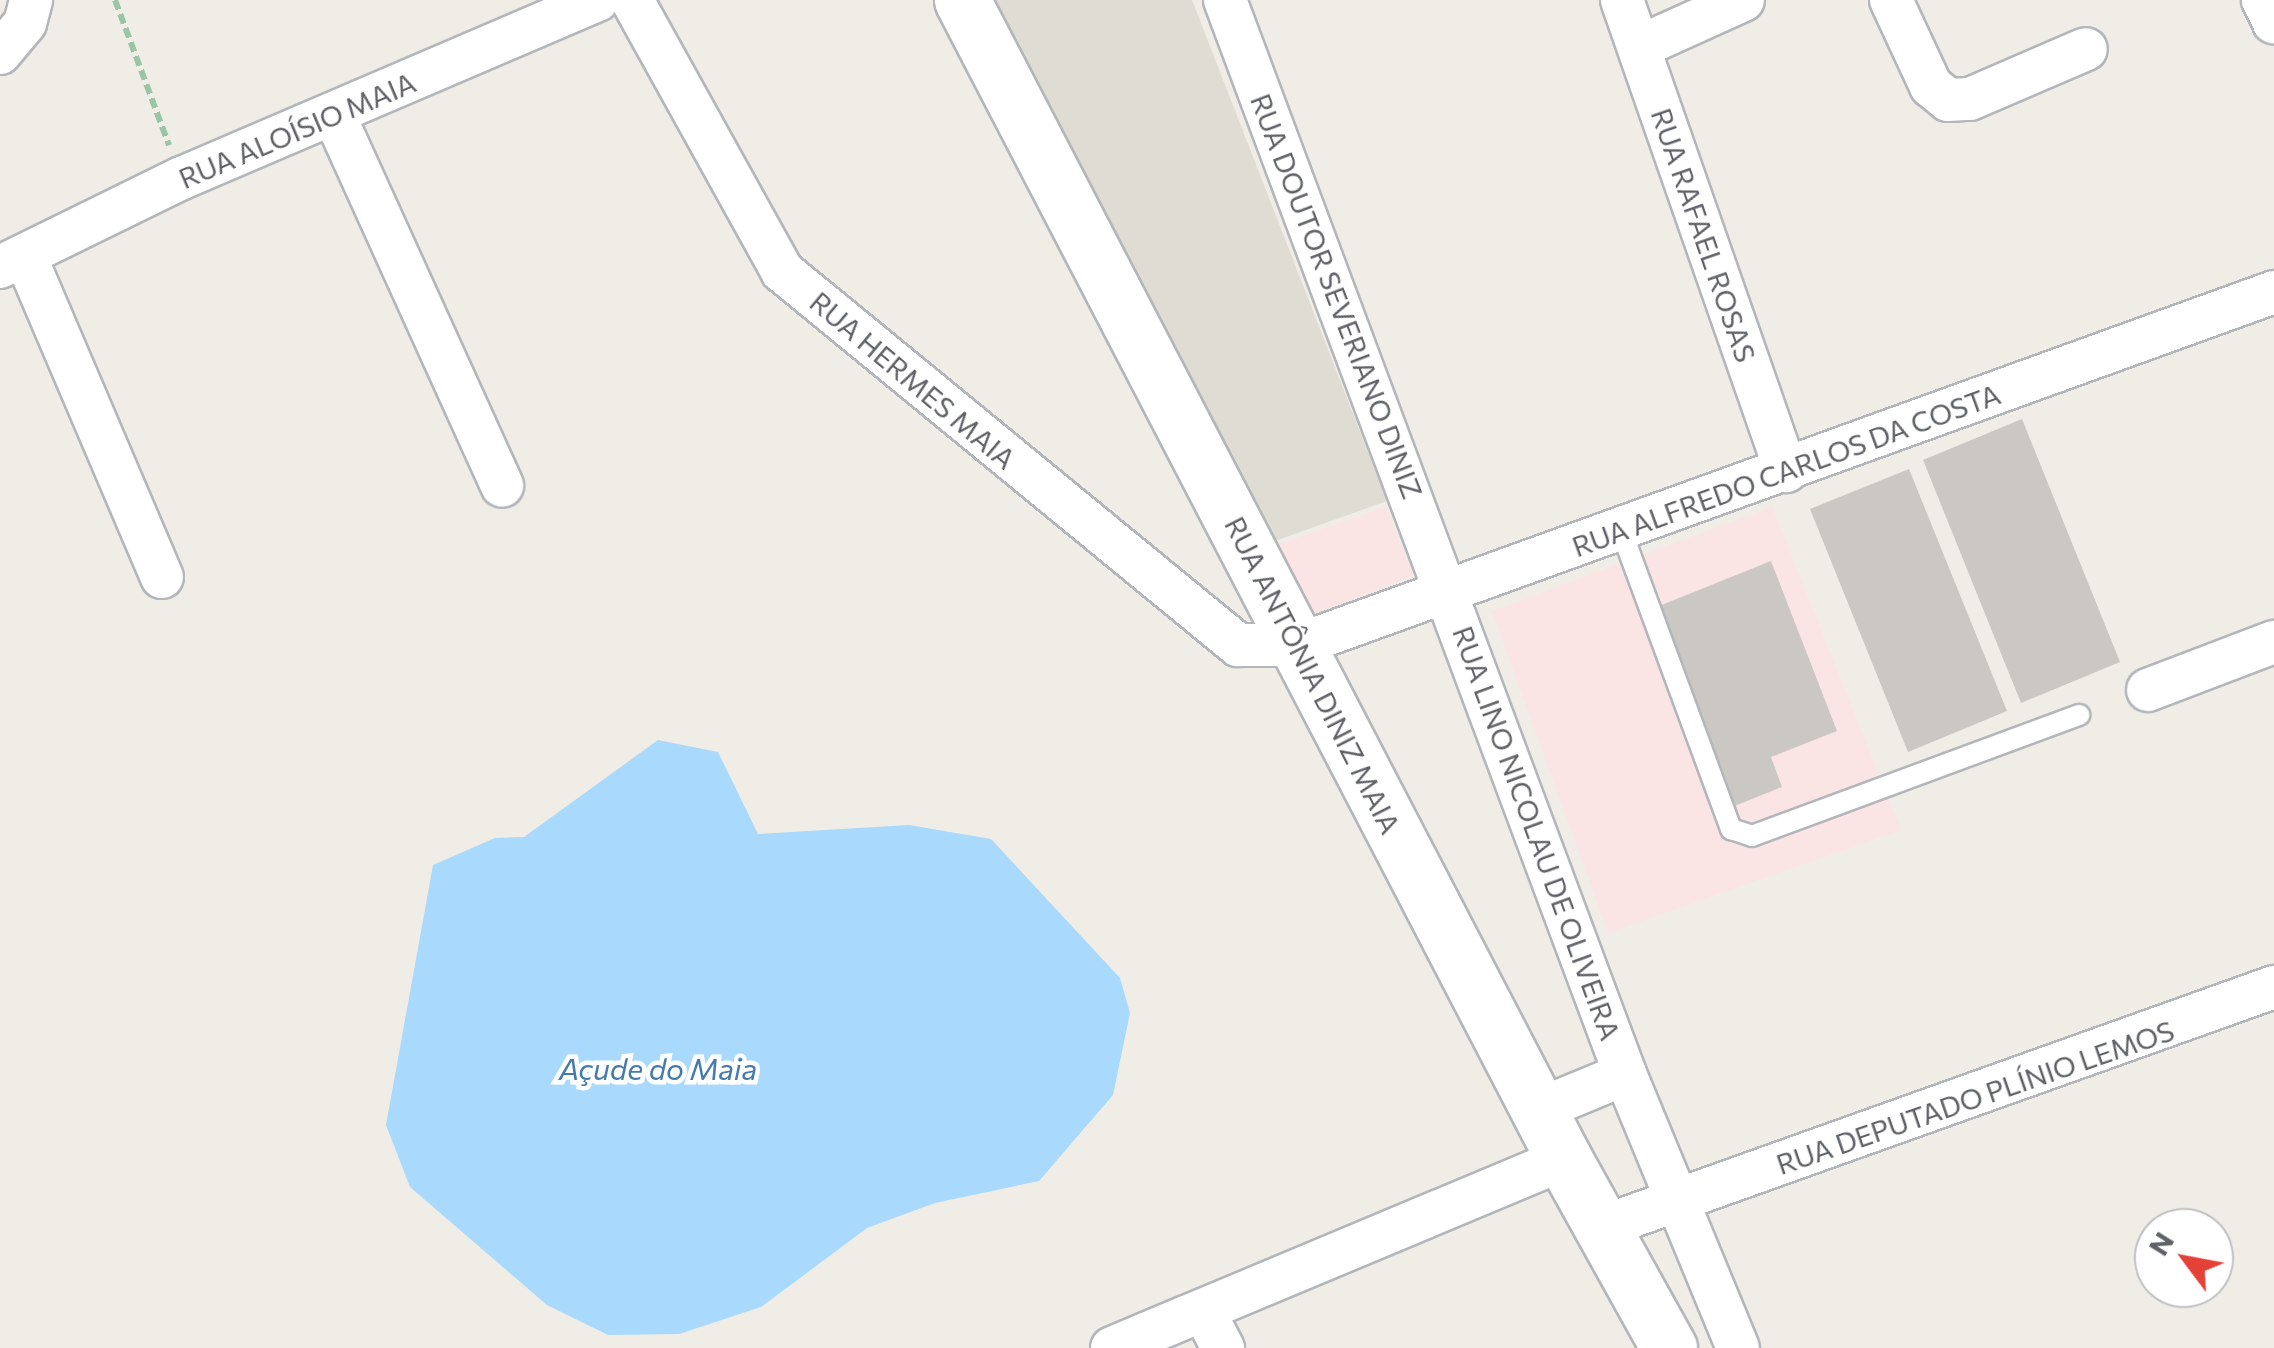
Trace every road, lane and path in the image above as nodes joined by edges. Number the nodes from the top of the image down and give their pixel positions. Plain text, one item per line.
1 (31, 0) edge
2 (114, 0) edge
3 (598, 0) edge
4 (632, 0) edge
5 (962, 0) edge
6 (1225, 0) edge
7 (1622, 0) edge
8 (1743, 0) edge
9 (1891, 0) edge
10 (2263, 0) edge
11 (2274, 23) edge
12 (1639, 47) junction
13 (2086, 49) dead end
14 (0, 53) edge
15 (334, 116) junction
16 (182, 178) junction
17 (13, 262) edge
18 (2274, 292) edge
19 (1786, 471) junction
20 (502, 486) dead end
21 (1620, 530) junction
22 (162, 577) dead end
23 (1449, 592) junction
24 (2274, 642) edge
25 (1298, 645) junction
26 (2148, 690) dead end
27 (2079, 714) dead end
28 (2274, 987) edge
29 (1624, 1074) junction
30 (1538, 1110) junction
31 (1564, 1159) junction
32 (1674, 1203) junction
33 (1602, 1227) junction
34 (1214, 1330) edge
35 (1112, 1348) edge
36 (1669, 1348) edge
37 (1738, 1348) edge

1 - 14 street
2 - 16 path
3 - 15 street, RUA ALOÍSIO MAIA
4 - 25 street, RUA HERMES MAIA
5 - 25 main road, RUA ANTÔNIA DINIZ MAIA
6 - 23 street, RUA DOUTOR SEVERIANO DINIZ
7 - 12 street, RUA RAFAEL ROSAS
8 - 12 street
9 - 13 street
10 - 11 street
12 - 19 street, RUA RAFAEL ROSAS
15 - 16 street, RUA ALOÍSIO MAIA
15 - 20 street
16 - 17 street, RUA ALOÍSIO MAIA
17 - 22 street
18 - 19 street, RUA ALFREDO CARLOS DA COSTA
19 - 21 street, RUA ALFREDO CARLOS DA COSTA
21 - 23 street, RUA ALFREDO CARLOS DA COSTA
21 - 27 lane
23 - 25 street, RUA ALFREDO CARLOS DA COSTA
23 - 29 street, RUA LINO NICOLAU DE OLIVEIRA
24 - 26 street
25 - 30 main road, RUA ANTÔNIA DINIZ MAIA
28 - 32 street, RUA DEPUTADO PLÍNIO LEMOS
29 - 30 street
29 - 32 street, RUA LINO NICOLAU DE OLIVEIRA
30 - 31 main road, RUA ANTÔNIA DINIZ MAIA
31 - 33 main road, RUA ANTÔNIA DINIZ MAIA
31 - 34 street
32 - 33 street, RUA DEPUTADO PLÍNIO LEMOS
32 - 37 street, RUA LINO NICOLAU DE OLIVEIRA
33 - 36 main road, RUA ANTÔNIA DINIZ MAIA
34 - 35 street

